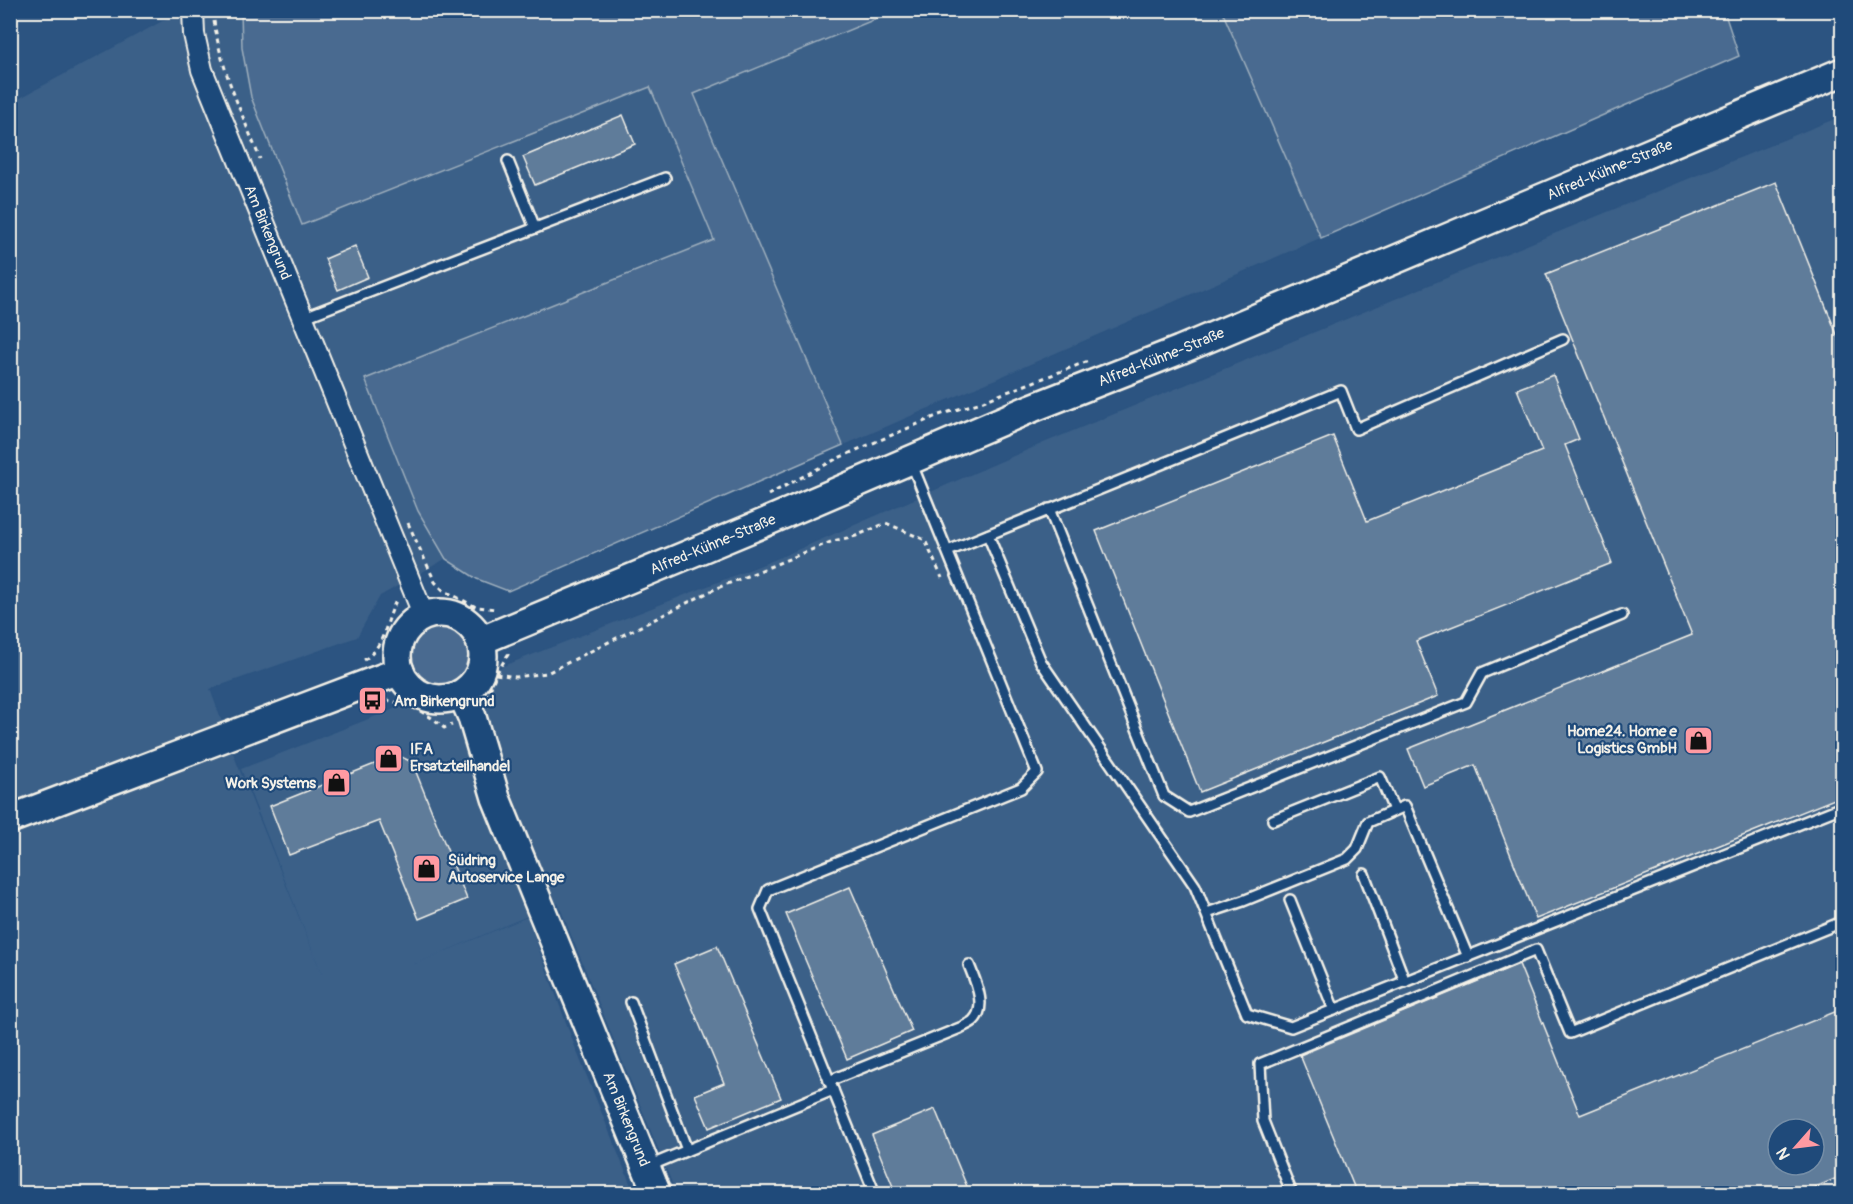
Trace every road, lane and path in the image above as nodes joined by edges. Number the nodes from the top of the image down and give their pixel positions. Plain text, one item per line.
1 (194, 10) edge
2 (1842, 72) edge
3 (508, 161) dead end
4 (665, 178) dead end
5 (535, 228) junction
6 (302, 318) junction
7 (1563, 339) dead end
8 (910, 459) junction
9 (1049, 510) junction
10 (988, 535) junction
11 (948, 551) junction
12 (943, 580) dead end
13 (435, 582) dead end
14 (401, 598) dead end
15 (495, 609) dead end
16 (1622, 615) dead end
17 (424, 616) junction
18 (480, 641) junction
19 (509, 646) dead end
20 (367, 658) dead end
21 (400, 671) junction
22 (496, 674) junction
23 (381, 694) dead end
24 (464, 698) junction
25 (451, 726) dead end
26 (1842, 807) edge
27 (1394, 810) junction
28 (10, 819) edge
29 (1273, 820) dead end
30 (1364, 874) dead end
31 (1290, 900) dead end
32 (1207, 914) junction
33 (1842, 922) edge
34 (1468, 957) junction
35 (969, 965) dead end
36 (1405, 982) junction
37 (631, 1002) dead end
38 (1334, 1010) junction
39 (831, 1085) junction
40 (687, 1150) junction
41 (646, 1167) junction
42 (657, 1194) edge
43 (875, 1194) edge
44 (1292, 1194) edge

1 - 6 street, Am Birkengrund
2 - 8 main road, Alfred-Kühne-Straße
3 - 5 lane
4 - 5 lane
5 - 6 lane
6 - 17 street, Am Birkengrund
7 - 9 lane
8 - 11 lane
8 - 18 main road, Alfred-Kühne-Straße
9 - 10 lane
9 - 16 lane
10 - 11 lane
10 - 32 lane
11 - 39 lane
12 - 22 path
13 - 15 path
14 - 20 path
17 - 18 main road
17 - 21 main road
18 - 24 main road
19 - 22 path
21 - 24 main road
21 - 28 main road
22 - 24 path
23 - 25 path
24 - 41 main road, Am Birkengrund
26 - 34 lane
27 - 29 lane
27 - 32 lane
27 - 34 lane
30 - 36 lane
31 - 38 lane
32 - 38 lane
33 - 44 lane
34 - 36 lane
35 - 39 lane
36 - 38 lane
37 - 40 lane
39 - 40 lane
39 - 43 lane
40 - 41 lane
41 - 42 main road, Am Birkengrund

